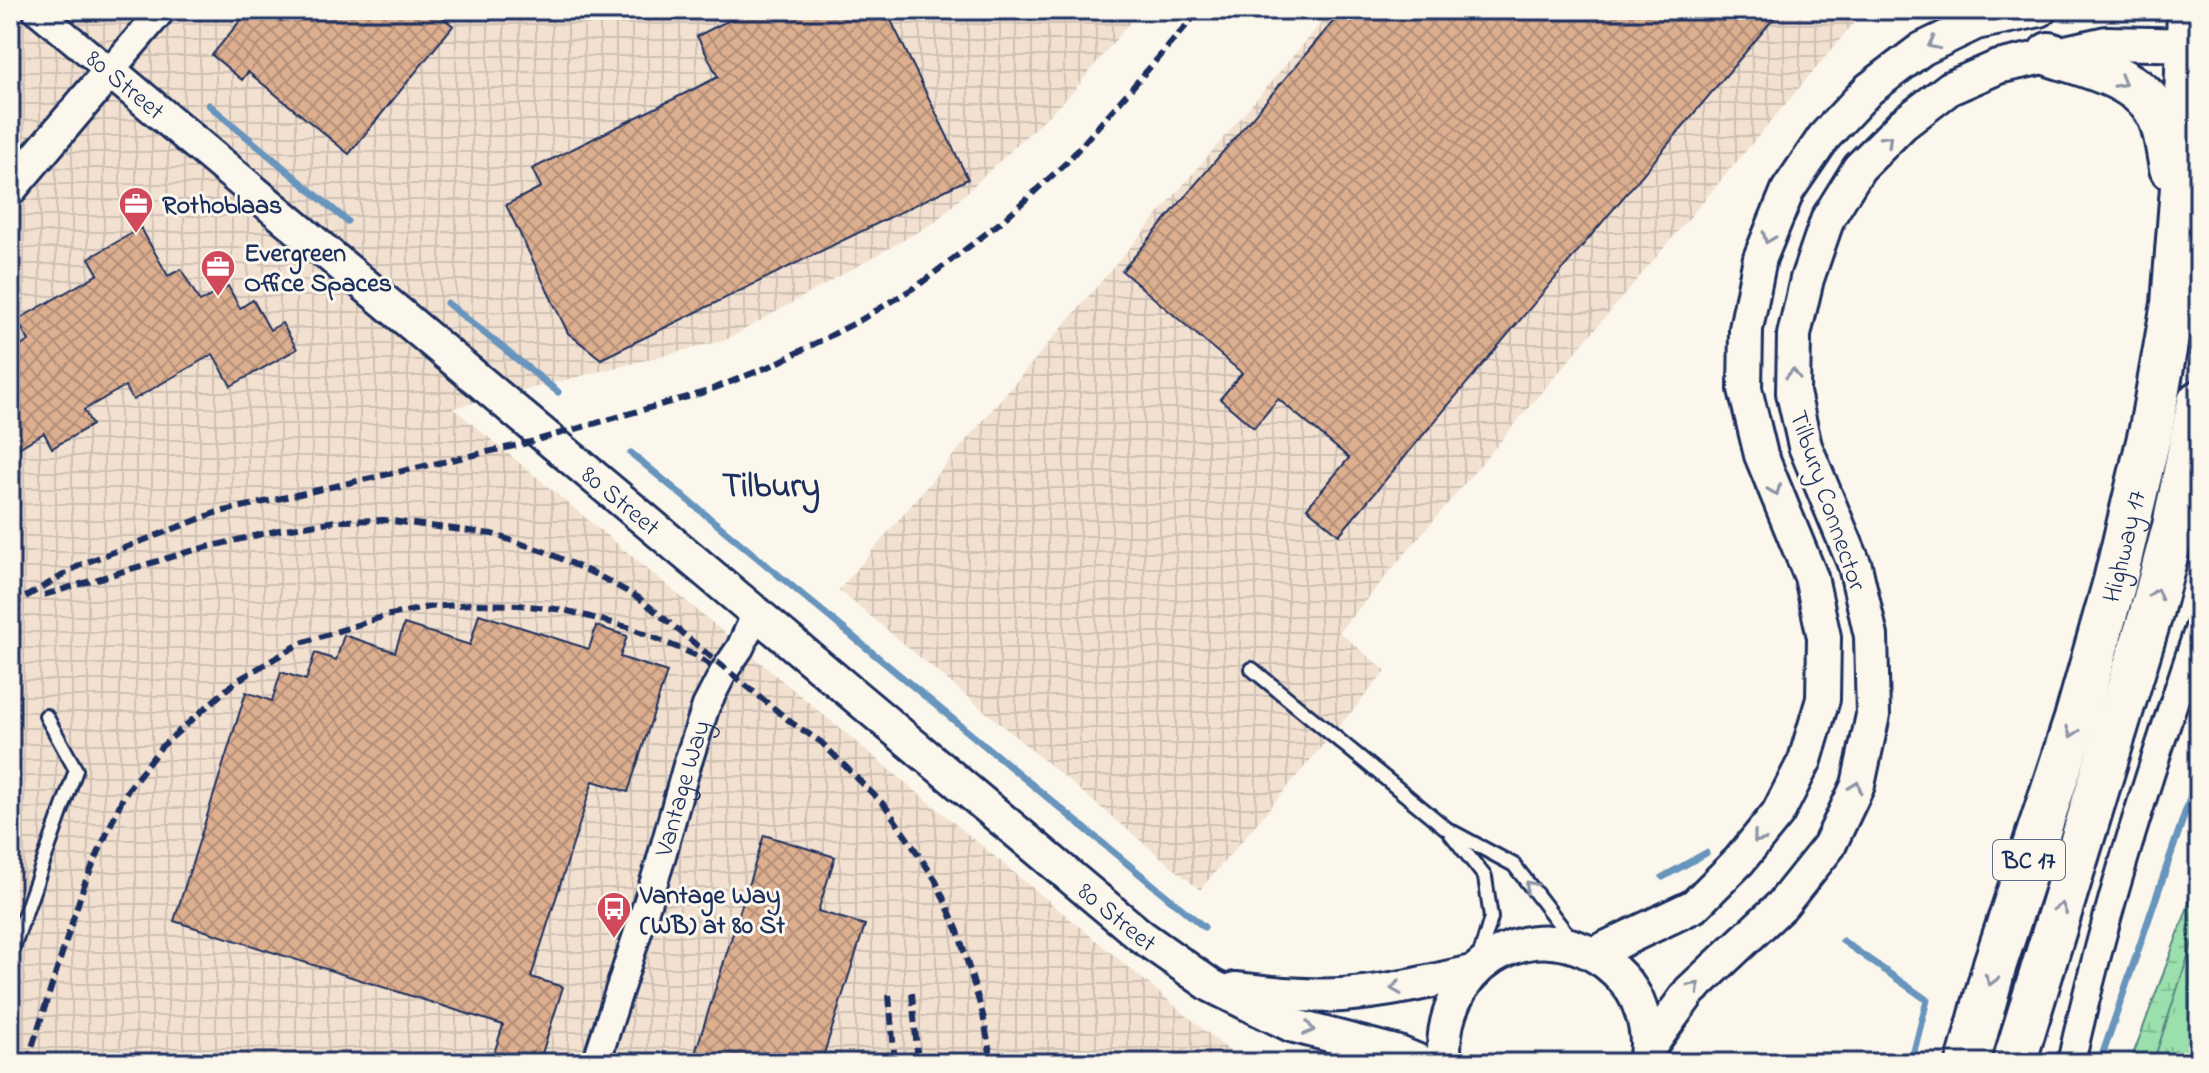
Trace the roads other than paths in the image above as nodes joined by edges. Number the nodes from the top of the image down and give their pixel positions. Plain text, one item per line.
1 (36, 10) edge
2 (162, 10) edge
3 (2040, 10) edge
4 (2191, 24) edge
5 (2049, 54) junction
6 (110, 71) junction
7 (10, 189) edge
8 (2199, 402) edge
9 (757, 611) junction
10 (2199, 628) edge
11 (2094, 658) junction
12 (1252, 669) dead end
13 (46, 716) dead end
14 (1447, 829) junction
15 (1585, 951) junction
16 (10, 956) edge
17 (1474, 971) junction
18 (1212, 986) junction
19 (1646, 1056) edge
20 (596, 1063) edge
21 (1423, 1063) edge
22 (1445, 1063) edge
23 (1968, 1063) edge
24 (2014, 1063) edge
25 (2071, 1063) edge

1 - 6 street, 80 Street
2 - 6 street
3 -> 15 street, Tilbury Connector
4 - 5 street, Tilbury Connector
4 - 11 highway, Highway 17 / BC 17
5 -> 11 highway
19 -> 5 street, Tilbury Connector
6 - 7 street
6 - 9 street, 80 Street
24 -> 8 highway, Highway 17 / BC 17
9 - 18 street, 80 Street
9 - 20 street, Vantage Way
10 - 25 street
11 -> 23 highway, Highway 17 / BC 17
12 - 14 lane
13 - 16 lane
15 -> 14 lane
14 - 17 lane
15 - 17 street
15 - 19 street
17 -> 18 street, 80 Street
17 - 22 street
18 -> 21 street, 80 Street

